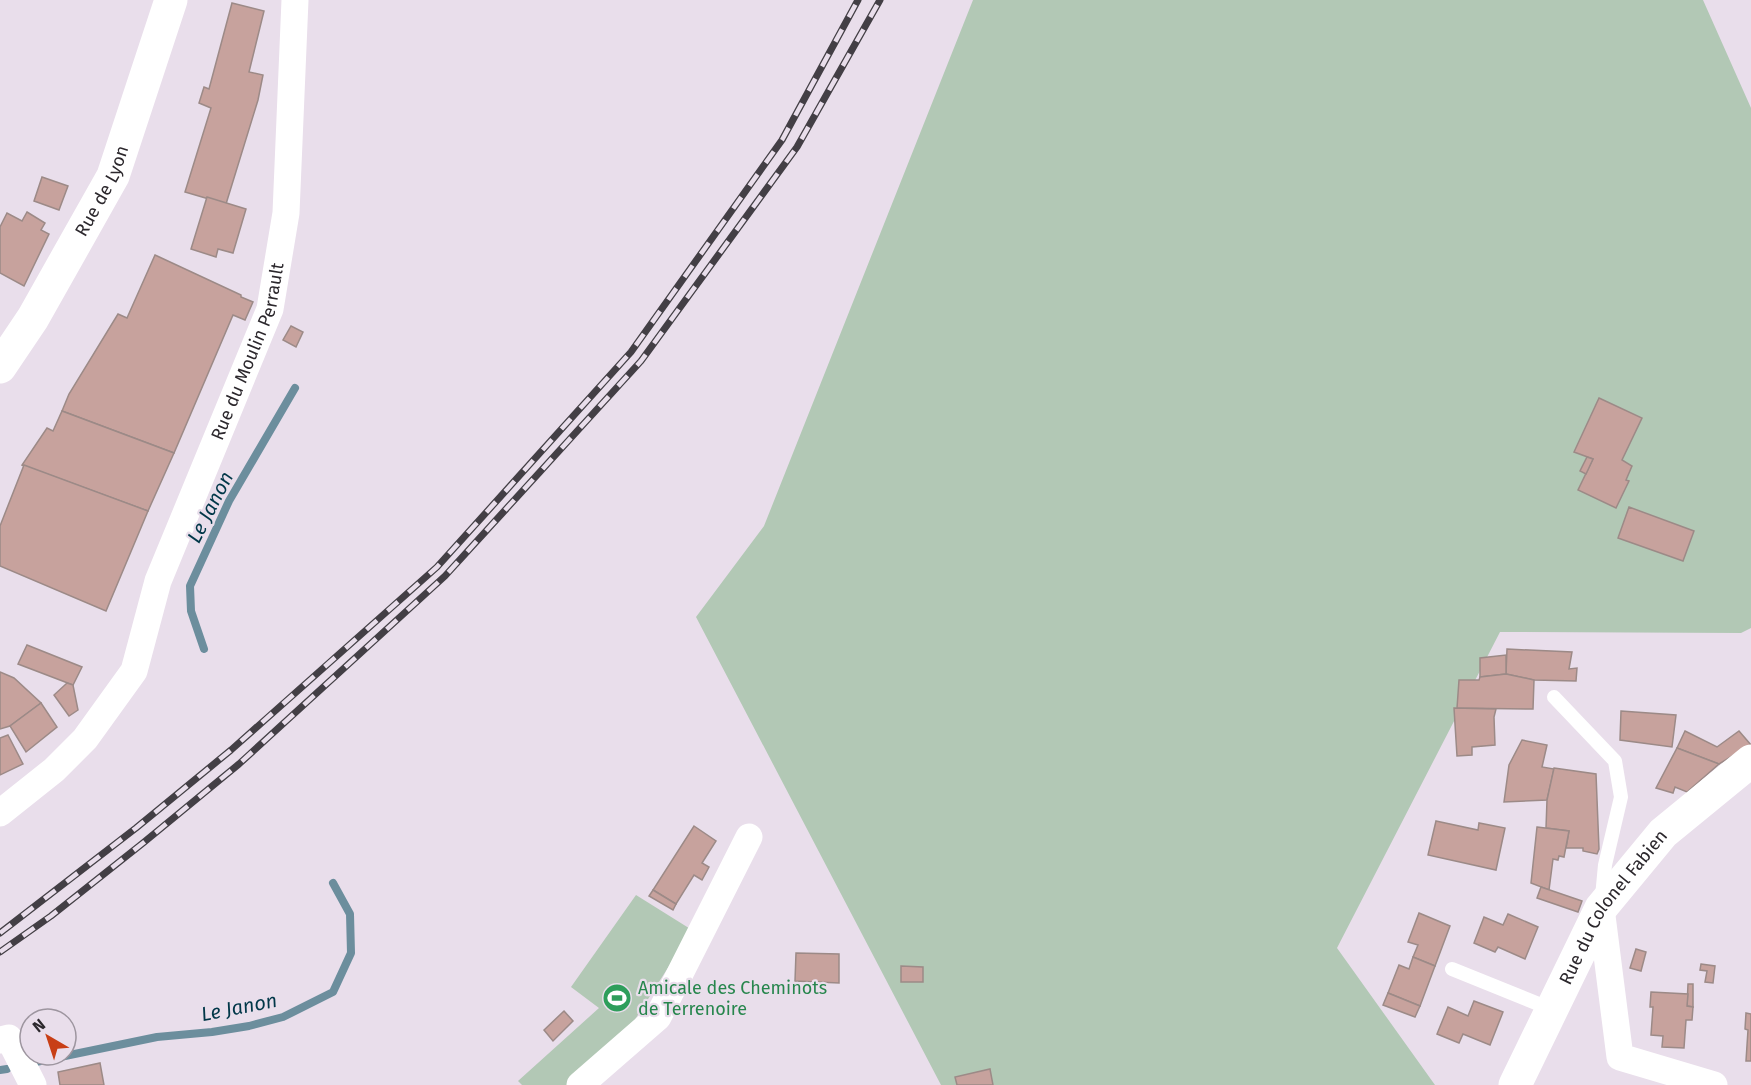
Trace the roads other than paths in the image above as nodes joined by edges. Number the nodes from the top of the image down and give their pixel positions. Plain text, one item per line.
1 (171, 0) edge
2 (295, 0) edge
3 (0, 367) edge
4 (1554, 697) dead end
5 (1751, 761) edge
6 (0, 813) edge
7 (749, 837) dead end
8 (1601, 908) junction
9 (1452, 969) dead end
10 (1551, 1009) junction
11 (0, 1040) edge
12 (29, 1077) edge
13 (580, 1085) edge
14 (1515, 1085) edge
15 (1714, 1085) edge

1 - 3 main road, Rue de Lyon
2 - 6 street, Rue du Moulin Perrault
4 - 8 lane
5 - 8 main road, Rue du Colonel Fabien
7 - 13 street
8 - 10 main road, Rue du Colonel Fabien
8 - 15 street
9 - 10 lane
10 - 14 main road, Rue du Colonel Fabien
11 - 12 street

